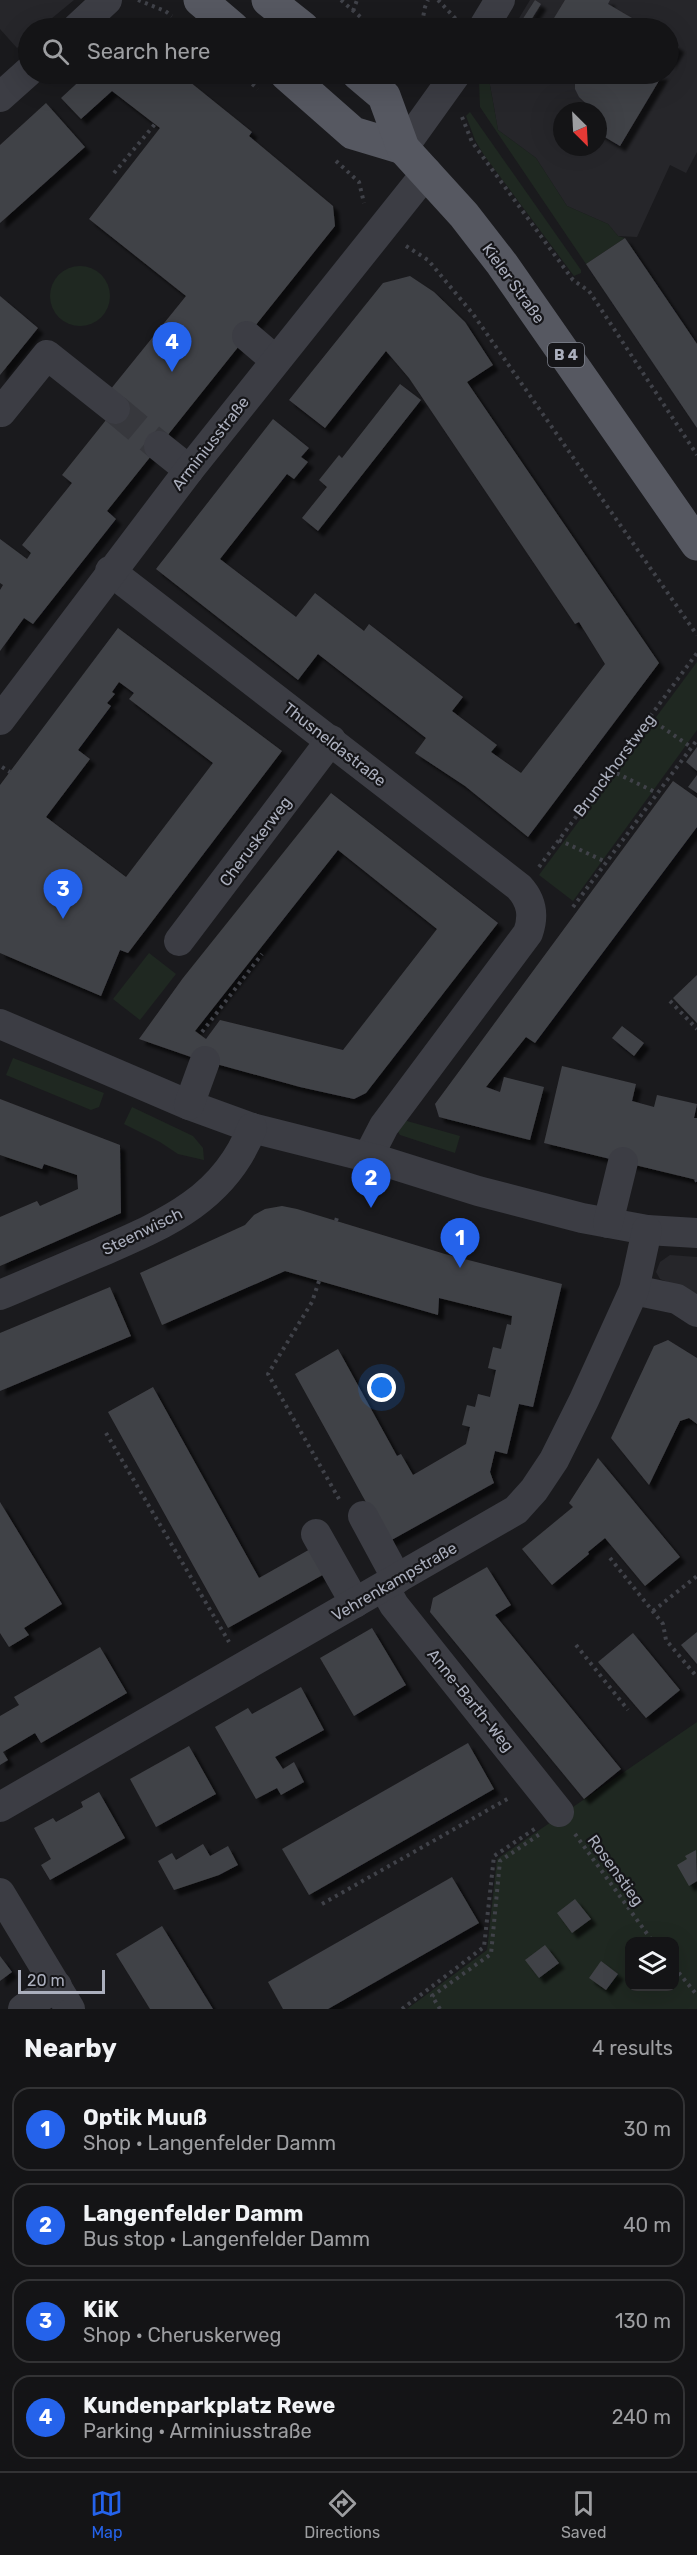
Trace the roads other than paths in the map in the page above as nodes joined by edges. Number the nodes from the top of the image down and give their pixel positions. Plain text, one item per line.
1 (107, 0) edge
2 (268, 0) edge
3 (500, 0) edge
4 (189, 11) edge
5 (88, 18) edge
6 (207, 18) edge
7 (290, 18) edge
8 (489, 18) edge
9 (18, 81) edge
10 (297, 84) edge
11 (370, 84) edge
12 (449, 84) edge
13 (0, 97) edge
14 (403, 148) junction
15 (427, 172) junction
16 (247, 336) dead end
17 (275, 360) junction
18 (115, 409) tunnel mouth
19 (1, 412) edge
20 (159, 446) tunnel mouth
21 (189, 470) junction
22 (697, 544) edge
23 (110, 571) junction
24 (0, 720) edge
25 (331, 740) junction
26 (179, 941) dead end
27 (0, 1024) edge
28 (202, 1047) road end
29 (189, 1105) junction
30 (252, 1128) junction
31 (368, 1157) junction
32 (623, 1162) dead end
33 (608, 1223) junction
34 (647, 1230) junction
35 (697, 1233) edge
36 (634, 1290) junction
37 (0, 1295) edge
38 (697, 1312) edge
39 (352, 1509) road end
40 (316, 1534) dead end
41 (390, 1583) junction
42 (355, 1603) junction
43 (0, 1807) edge
44 (561, 1815) road end
45 (0, 1893) edge
46 (64, 1998) edge
47 (23, 2009) edge

1 - 5 street
2 - 7 main road
3 - 8 street
4 - 6 main road
9 - 13 street
10 - 14 main road, Kieler Straße / B 4
11 - 14 main road, Kieler Straße / B 4
12 - 14 street
14 - 15 main road, Kieler Straße / B 4
15 - 17 street, Arminiusstraße
15 - 22 main road, Kieler Straße / B 4
16 - 17 street
17 - 21 street, Arminiusstraße
18 - 19 street
20 - 21 street
21 - 23 street, Arminiusstraße
23 - 24 street, Arminiusstraße
23 - 25 street, Thusneldastraße
25 - 26 street, Cheruskerweg
25 - 31 street, Thusneldastraße
27 - 29 street
28 - 29 street
29 - 30 street
30 - 31 street
30 - 37 street, Steenwisch
31 - 33 street
32 - 33 street
33 - 34 street
34 - 35 street
34 - 36 street, Vehrenkampstraße
36 - 38 street
36 - 41 street, Vehrenkampstraße
39 - 41 street, Anne-Barth-Weg
40 - 42 street
41 - 42 street, Vehrenkampstraße
41 - 44 street, Anne-Barth-Weg
42 - 43 street, Vehrenkampstraße
45 - 46 street
46 - 47 street

